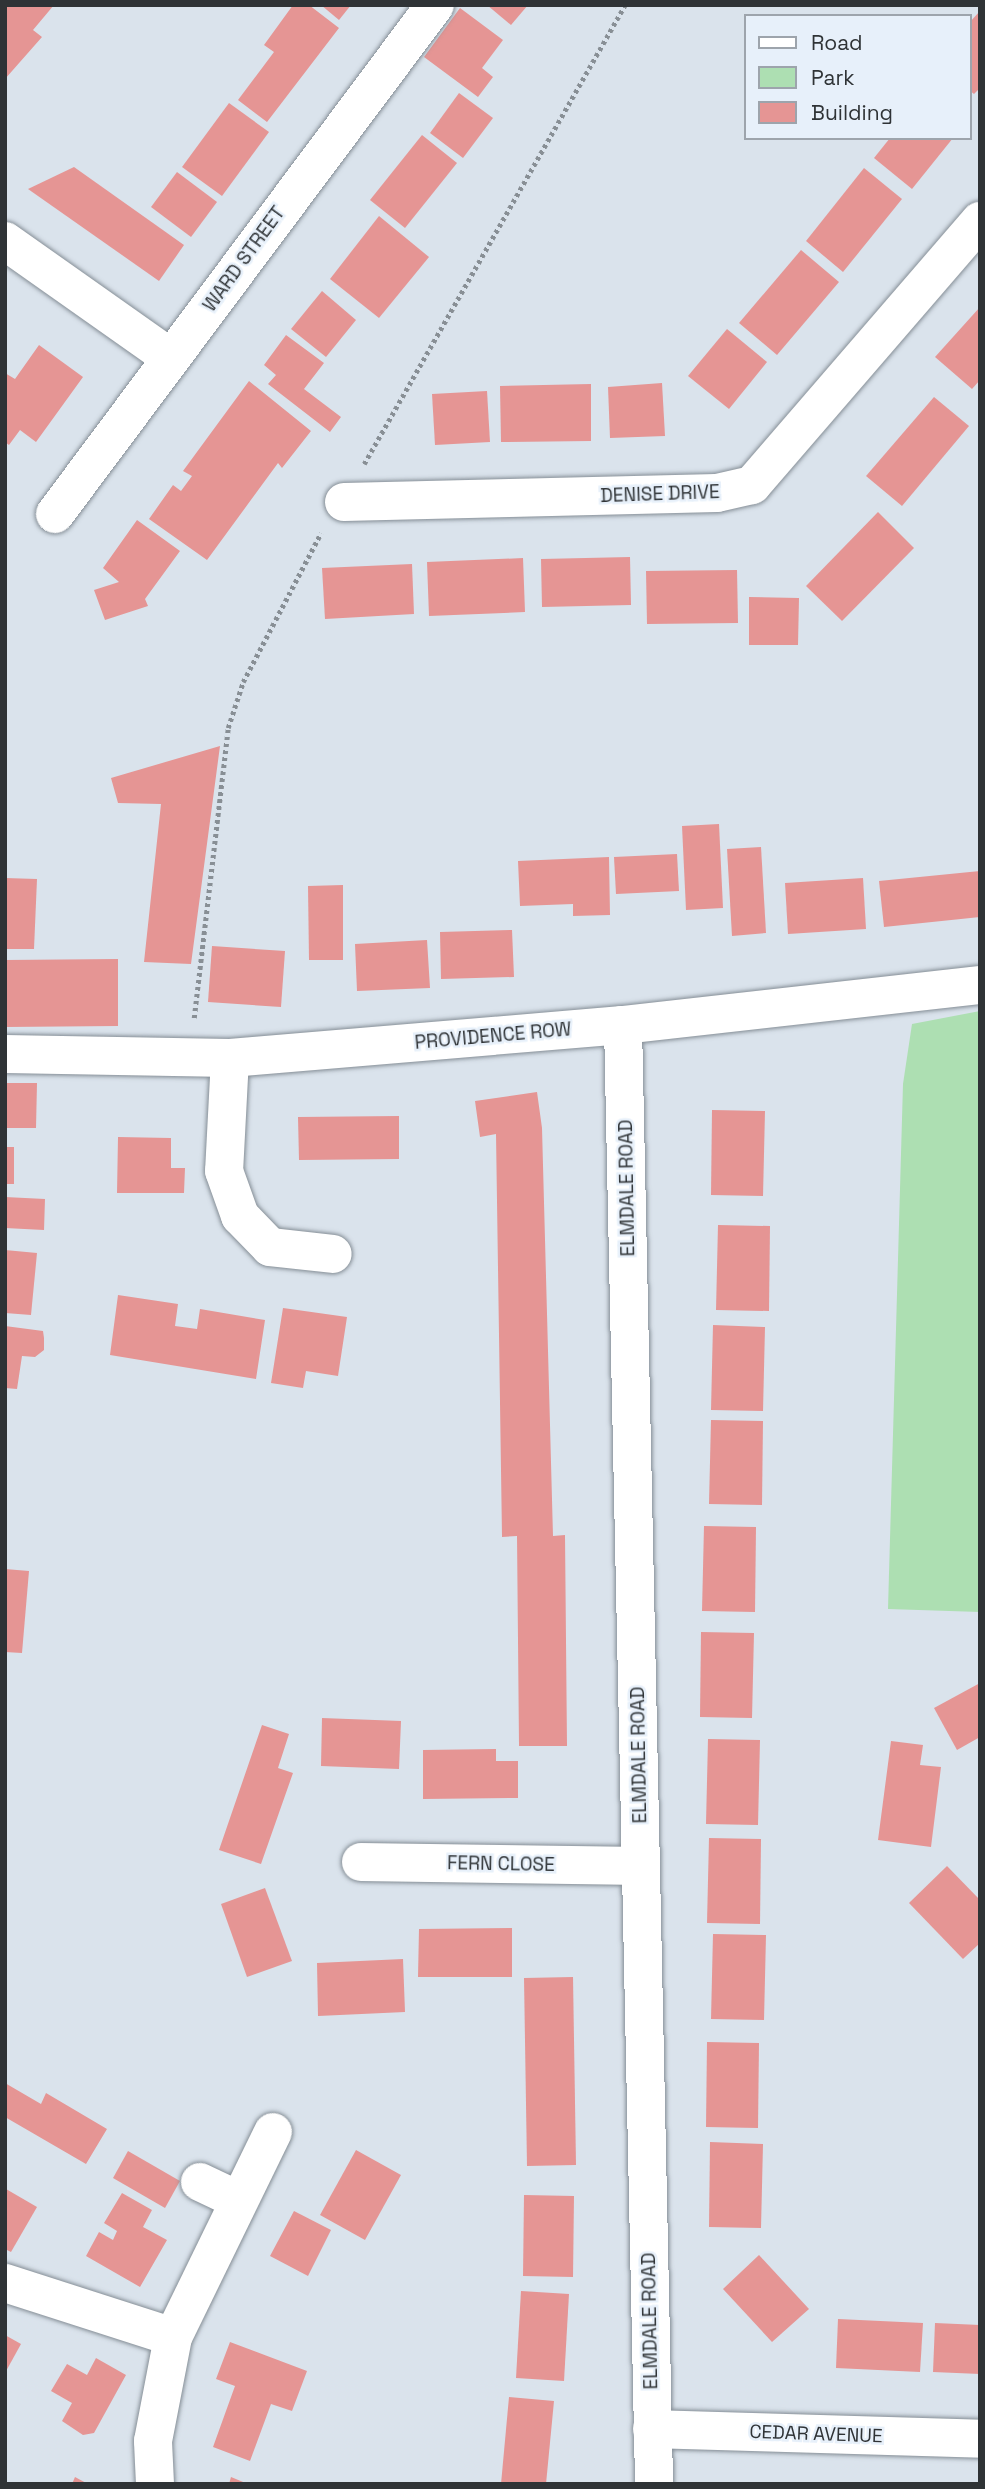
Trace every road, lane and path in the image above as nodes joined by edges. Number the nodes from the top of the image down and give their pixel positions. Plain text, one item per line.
1 (435, 5) edge
2 (980, 221) edge
3 (5, 241) edge
4 (172, 358) junction
5 (344, 502) dead end
6 (55, 513) dead end
7 (980, 985) edge
8 (623, 1025) junction
9 (5, 1054) edge
10 (230, 1058) junction
11 (333, 1254) dead end
12 (361, 1862) dead end
13 (641, 1866) junction
14 (273, 2133) dead end
15 (200, 2182) dead end
16 (238, 2200) junction
17 (5, 2283) edge
18 (173, 2337) junction
19 (652, 2429) junction
20 (980, 2439) edge
21 (155, 2484) edge
22 (654, 2484) edge

1 - 4 street, WARD STREET
2 - 5 street, DENISE DRIVE
3 - 4 street
4 - 6 street, WARD STREET
7 - 8 street, PROVIDENCE ROW
8 - 10 street, PROVIDENCE ROW
8 - 13 street, ELMDALE ROAD
9 - 10 street, PROVIDENCE ROW
10 - 11 street
12 - 13 street, FERN CLOSE
13 - 19 street, ELMDALE ROAD
14 - 16 street
15 - 16 street
16 - 18 street
17 - 18 street
18 - 21 street
19 - 20 street, CEDAR AVENUE
19 - 22 street, ELMDALE ROAD

